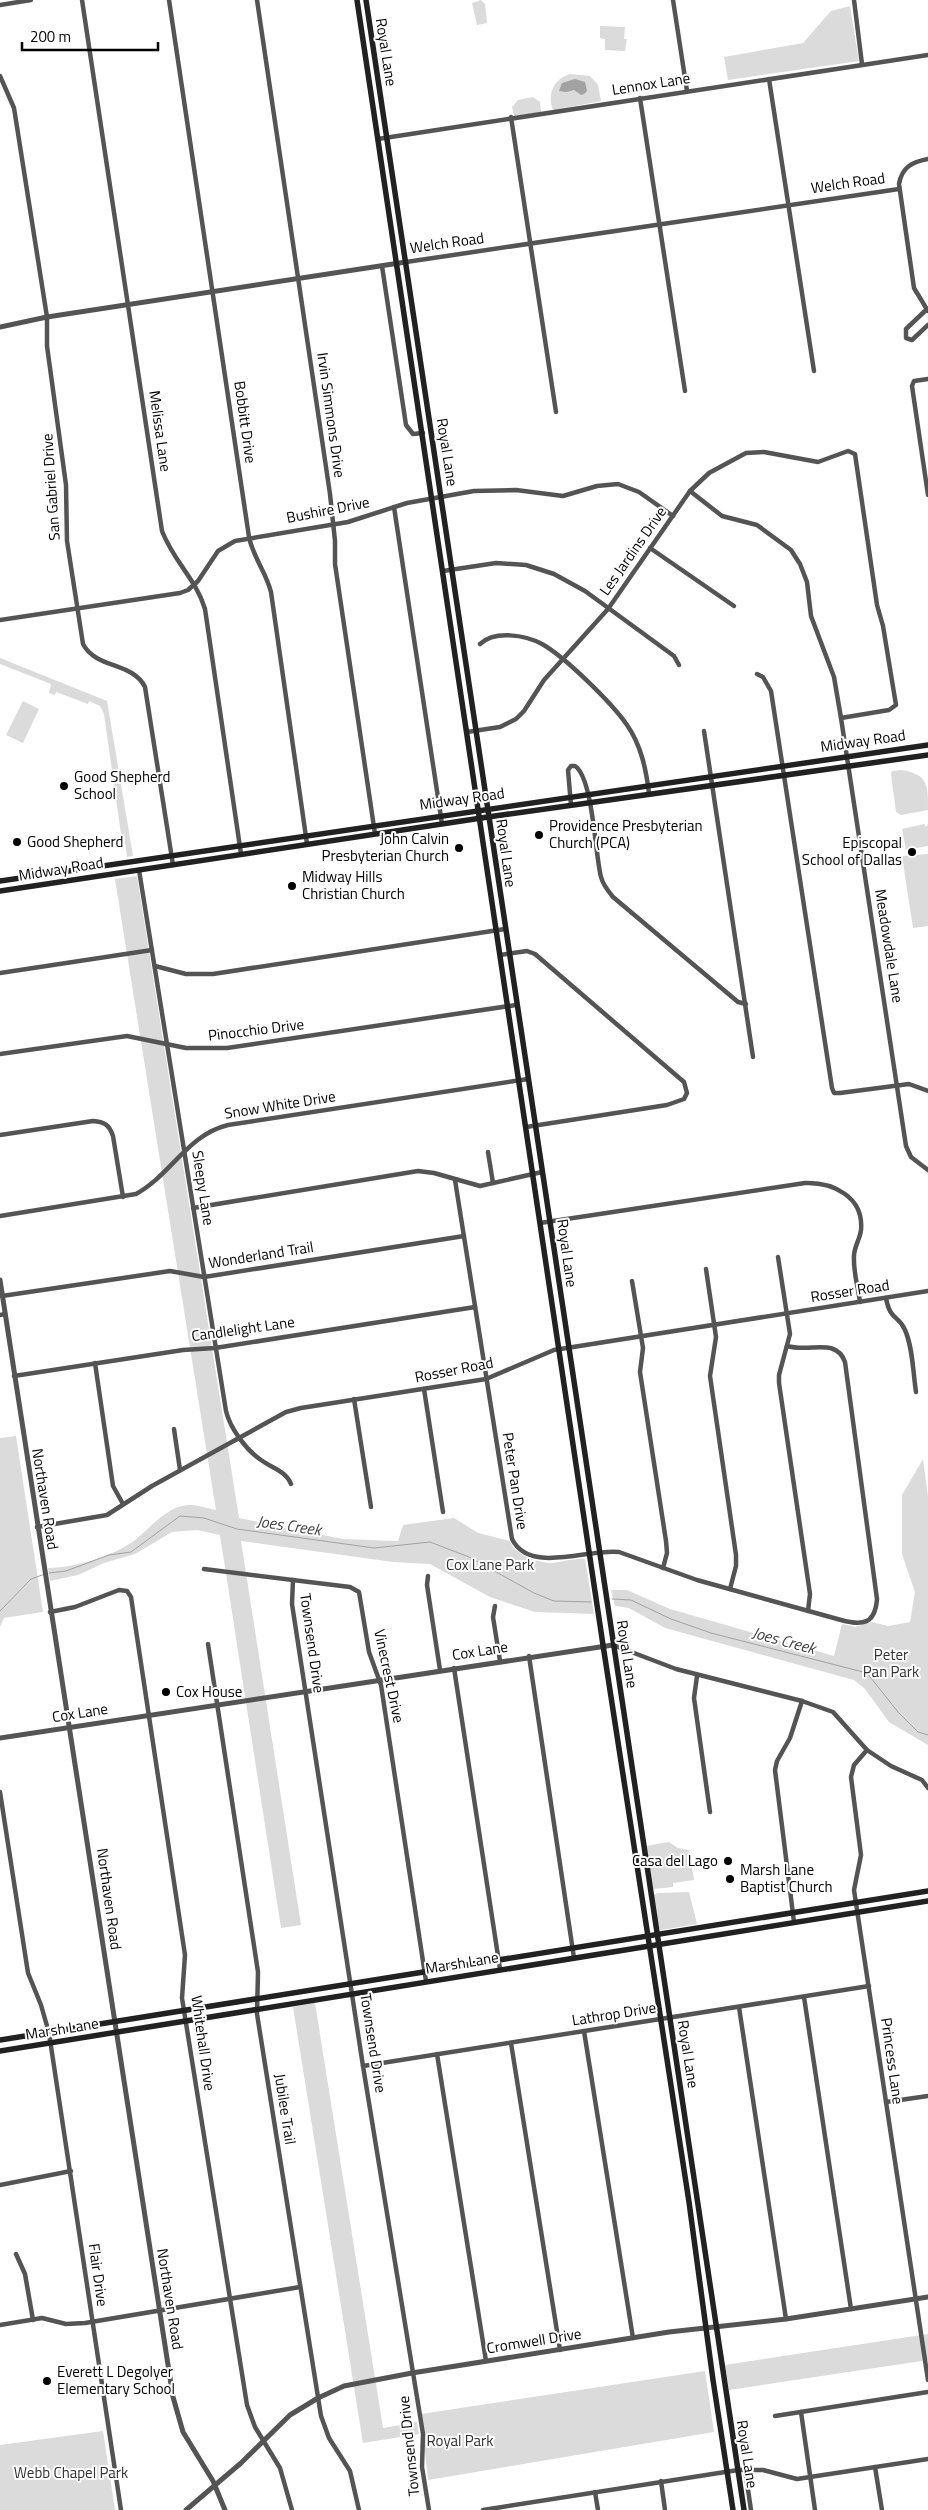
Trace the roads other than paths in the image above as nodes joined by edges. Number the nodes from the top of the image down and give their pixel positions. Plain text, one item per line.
1 (32, 0) edge
2 (82, 0) edge
3 (169, 0) edge
4 (257, 0) edge
5 (357, 0) edge
6 (366, 0) edge
7 (673, 0) edge
8 (854, 0) edge
9 (0, 5) edge
10 (374, 55) junction
11 (928, 55) edge
12 (366, 56) junction
13 (862, 64) junction
14 (0, 76) edge
15 (769, 78) junction
16 (687, 91) junction
17 (640, 98) junction
18 (511, 117) junction
19 (387, 137) junction
20 (378, 138) junction
21 (928, 159) edge
22 (899, 189) junction
23 (788, 205) junction
24 (660, 224) junction
25 (530, 244) junction
26 (406, 262) junction
27 (397, 264) junction
28 (382, 266) junction
29 (299, 279) junction
30 (214, 292) junction
31 (129, 305) junction
32 (927, 311) edge
33 (47, 318) junction
34 (928, 325) edge
35 (0, 327) edge
36 (814, 371) dead end
37 (928, 379) edge
38 (685, 391) dead end
39 (556, 412) dead end
40 (431, 431) junction
41 (423, 433) junction
42 (690, 491) junction
43 (928, 496) edge
44 (441, 497) junction
45 (432, 499) junction
46 (394, 507) junction
47 (673, 516) junction
48 (333, 525) junction
49 (249, 537) junction
50 (650, 548) junction
51 (452, 570) junction
52 (443, 571) junction
53 (195, 584) junction
54 (734, 606) dead end
55 (77, 609) junction
56 (608, 609) junction
57 (0, 620) edge
58 (480, 644) dead end
59 (562, 660) junction
60 (679, 665) dead end
61 (757, 674) dead end
62 (842, 718) junction
63 (476, 731) junction
64 (704, 731) dead end
65 (467, 732) junction
66 (928, 745) edge
67 (847, 755) junction
68 (928, 755) edge
69 (783, 764) junction
70 (848, 764) junction
71 (785, 773) junction
72 (711, 775) junction
73 (648, 784) junction
74 (713, 784) junction
75 (587, 793) junction
76 (649, 793) junction
77 (569, 796) junction
78 (588, 802) junction
79 (571, 805) junction
80 (487, 808) junction
81 (478, 810) junction
82 (441, 815) junction
83 (488, 816) junction
84 (479, 818) junction
85 (442, 824) junction
86 (374, 825) junction
87 (375, 834) junction
88 (306, 836) junction
89 (307, 844) junction
90 (240, 846) junction
91 (241, 854) junction
92 (171, 855) junction
93 (173, 865) junction
94 (139, 870) junction
95 (0, 881) edge
96 (498, 882) junction
97 (488, 883) junction
98 (0, 891) edge
99 (505, 929) junction
100 (497, 931) junction
101 (152, 950) junction
102 (509, 953) junction
103 (500, 955) junction
104 (155, 966) junction
105 (0, 973) edge
106 (746, 1004) junction
107 (516, 1005) junction
108 (508, 1006) junction
109 (167, 1044) junction
110 (0, 1054) edge
111 (753, 1057) dead end
112 (528, 1079) junction
113 (519, 1081) junction
114 (898, 1086) junction
115 (928, 1091) edge
116 (534, 1125) junction
117 (526, 1127) junction
118 (0, 1135) edge
119 (184, 1150) junction
120 (488, 1152) dead end
121 (928, 1170) edge
122 (542, 1172) junction
123 (532, 1173) junction
124 (455, 1180) junction
125 (493, 1183) junction
126 (123, 1197) junction
127 (193, 1208) junction
128 (0, 1216) edge
129 (549, 1222) junction
130 (540, 1224) junction
131 (464, 1236) junction
132 (778, 1257) dead end
133 (706, 1269) dead end
134 (204, 1277) junction
135 (0, 1280) edge
136 (632, 1281) dead end
137 (928, 1291) edge
138 (2, 1296) junction
139 (886, 1298) junction
140 (860, 1302) junction
141 (475, 1307) junction
142 (2, 1314) edge
143 (787, 1314) junction
144 (714, 1325) junction
145 (641, 1336) junction
146 (787, 1346) junction
147 (568, 1347) junction
148 (216, 1348) junction
149 (559, 1349) junction
150 (95, 1363) junction
151 (14, 1376) junction
152 (486, 1379) junction
153 (424, 1389) junction
154 (916, 1392) dead end
155 (354, 1399) junction
156 (174, 1430) dead end
157 (240, 1437) junction
158 (180, 1470) junction
159 (291, 1484) dead end
160 (123, 1504) junction
161 (371, 1507) dead end
162 (443, 1512) dead end
163 (37, 1527) junction
164 (599, 1552) junction
165 (590, 1553) junction
166 (662, 1568) junction
167 (204, 1569) dead end
168 (428, 1576) dead end
169 (293, 1580) junction
170 (730, 1589) junction
171 (495, 1606) dead end
172 (808, 1611) junction
173 (50, 1612) junction
174 (208, 1644) dead end
175 (603, 1645) junction
176 (613, 1645) junction
177 (529, 1656) junction
178 (500, 1661) junction
179 (454, 1668) junction
180 (440, 1670) junction
181 (698, 1676) junction
182 (380, 1679) junction
183 (306, 1691) junction
184 (802, 1701) junction
185 (217, 1704) junction
186 (624, 1714) junction
187 (149, 1715) junction
188 (614, 1715) junction
189 (68, 1728) junction
190 (0, 1738) edge
191 (867, 1750) junction
192 (928, 1788) edge
193 (0, 1792) edge
194 (710, 1812) dead end
195 (640, 1828) junction
196 (631, 1829) junction
197 (928, 1891) edge
198 (928, 1901) edge
199 (856, 1902) junction
200 (792, 1912) junction
201 (858, 1912) junction
202 (749, 1919) junction
203 (794, 1922) junction
204 (750, 1930) junction
205 (656, 1934) junction
206 (647, 1935) junction
207 (658, 1944) junction
208 (648, 1946) junction
209 (572, 1948) junction
210 (574, 1958) junction
211 (499, 1960) junction
212 (500, 1969) junction
213 (425, 1972) junction
214 (426, 1981) junction
215 (351, 1984) junction
216 (869, 1986) junction
217 (352, 1994) junction
218 (804, 1997) junction
219 (256, 2000) junction
220 (739, 2007) junction
221 (257, 2010) junction
222 (184, 2011) junction
223 (670, 2018) junction
224 (660, 2019) junction
225 (186, 2021) junction
226 (114, 2022) junction
227 (584, 2031) junction
228 (115, 2032) junction
229 (48, 2033) junction
230 (0, 2040) edge
231 (50, 2043) junction
232 (511, 2043) junction
233 (0, 2051) edge
234 (437, 2054) junction
235 (363, 2066) junction
236 (928, 2096) edge
237 (886, 2102) junction
238 (71, 2171) junction
239 (0, 2185) edge
240 (698, 2201) junction
241 (689, 2202) junction
242 (16, 2254) dead end
243 (300, 2287) junction
244 (928, 2297) edge
245 (230, 2299) junction
246 (916, 2299) junction
247 (851, 2309) junction
248 (159, 2310) junction
249 (786, 2319) junction
250 (33, 2320) junction
251 (92, 2322) junction
252 (0, 2325) edge
253 (715, 2326) junction
254 (705, 2327) junction
255 (633, 2338) junction
256 (560, 2350) junction
257 (486, 2361) junction
258 (412, 2373) junction
259 (928, 2380) edge
260 (928, 2392) edge
261 (318, 2398) junction
262 (801, 2412) junction
263 (775, 2416) dead end
264 (263, 2441) junction
265 (928, 2459) edge
266 (875, 2467) junction
267 (738, 2470) junction
268 (745, 2470) junction
269 (727, 2472) junction
270 (810, 2477) junction
271 (661, 2481) junction
272 (216, 2486) junction
273 (595, 2492) junction
274 (530, 2503) junction
275 (121, 2510) edge
276 (186, 2510) edge
277 (225, 2510) edge
278 (292, 2510) edge
279 (359, 2510) edge
280 (428, 2510) edge
281 (483, 2510) edge
282 (531, 2510) edge
283 (598, 2510) edge
284 (665, 2510) edge
285 (733, 2510) edge
286 (744, 2510) edge
287 (751, 2510) edge
288 (815, 2510) edge
289 (882, 2510) edge

1 - 9 street
2 - 31 street, Melissa Lane
3 - 30 street, Bobbitt Drive
4 - 29 street, Irvin Simmons Drive
5 - 12 main road, Royal Lane
6 - 10 main road, Royal Lane
7 - 16 street
8 - 13 street
10 - 12 main road
10 - 19 main road, Royal Lane
11 - 13 street, Lennox Lane
12 - 20 main road, Royal Lane
13 - 15 street, Lennox Lane
14 - 33 street, San Gabriel Drive
15 - 16 street, Lennox Lane
15 - 23 street
16 - 17 street, Lennox Lane
17 - 18 street, Lennox Lane
17 - 24 street
18 - 19 street, Lennox Lane
18 - 25 street
19 - 20 street, Lennox Lane
19 - 26 main road, Royal Lane
20 - 27 main road, Royal Lane
21 - 22 street
22 - 23 street, Welch Road
22 - 32 street
23 - 24 street, Welch Road
23 - 36 street
24 - 25 street, Welch Road
24 - 38 street
25 - 26 street, Welch Road
25 - 39 street
26 - 27 street, Welch Road
26 - 40 main road, Royal Lane
27 - 28 street, Welch Road
27 - 41 main road, Royal Lane
28 - 29 street, Welch Road
28 - 41 street
29 - 30 street, Welch Road
29 - 48 street, Irvin Simmons Drive
30 - 31 street, Welch Road
30 - 49 street, Bobbitt Drive
31 - 33 street, Welch Road
31 - 53 street, Melissa Lane
32 - 34 street
33 - 35 street, Welch Road
33 - 55 street, San Gabriel Drive
37 - 43 street
40 - 41 main road
40 - 44 main road, Royal Lane
41 - 45 main road, Royal Lane
42 - 47 street, Les Jardins Drive
42 - 62 street, Meadowdale Lane
42 - 62 street, Les Jardins Drive
44 - 45 street, Bushire Drive
44 - 47 street, Bushire Drive
44 - 51 main road, Royal Lane
45 - 46 street, Bushire Drive
45 - 52 main road, Royal Lane
46 - 48 street, Bushire Drive
46 - 82 street
47 - 50 street, Les Jardins Drive
48 - 49 street, Bushire Drive
48 - 86 street, Irvin Simmons Drive
49 - 53 street, Bushire Drive
49 - 88 street, Bobbitt Drive
50 - 54 street
50 - 56 street, Les Jardins Drive
51 - 52 street
51 - 56 street
51 - 63 main road, Royal Lane
52 - 65 main road, Royal Lane
53 - 55 street
53 - 90 street, Melissa Lane
55 - 57 street
55 - 92 street, San Gabriel Drive
56 - 59 street, Les Jardins Drive
56 - 60 street
58 - 59 street
59 - 63 street, Les Jardins Drive
59 - 73 street
61 - 69 street
62 - 67 street, Meadowdale Lane
63 - 65 street, Les Jardins Drive
63 - 80 main road, Royal Lane
64 - 72 street
65 - 81 main road, Royal Lane
66 - 67 main road, Midway Road
67 - 69 main road, Midway Road
67 - 70 street, Meadowdale Lane
68 - 70 main road, Midway Road
69 - 71 street
69 - 72 main road, Midway Road
70 - 71 main road, Midway Road
70 - 114 street, Meadowdale Lane
71 - 74 main road, Midway Road
71 - 114 street
72 - 73 main road, Midway Road
72 - 74 street
73 - 75 main road, Midway Road
73 - 76 street
74 - 76 main road, Midway Road
74 - 106 street
75 - 77 main road, Midway Road
75 - 77 street
75 - 78 street
76 - 78 main road, Midway Road
77 - 79 street
77 - 80 main road, Midway Road
78 - 79 main road, Midway Road
78 - 106 street
79 - 83 main road, Midway Road
80 - 81 main road, Midway Road
80 - 83 main road, Royal Lane
81 - 82 main road, Midway Road
81 - 84 main road, Royal Lane
82 - 85 street
82 - 86 main road, Midway Road
83 - 84 main road, Midway Road
83 - 96 main road, Royal Lane
84 - 85 main road, Midway Road
84 - 97 main road, Royal Lane
85 - 87 main road, Midway Road
86 - 87 street, Irvin Simmons Drive
86 - 88 main road, Midway Road
87 - 89 main road, Midway Road
88 - 89 street, Bobbitt Drive
88 - 90 main road, Midway Road
89 - 91 main road, Midway Road
90 - 91 street, Melissa Lane
90 - 92 main road, Midway Road
91 - 93 main road, Midway Road
92 - 93 street, San Gabriel Drive
92 - 95 main road, Midway Road
93 - 94 main road, Midway Road
94 - 98 main road, Midway Road
94 - 101 street, Sleepy Lane
96 - 97 main road
96 - 99 main road, Royal Lane
97 - 100 main road, Royal Lane
99 - 100 street
99 - 102 main road, Royal Lane
100 - 103 main road, Royal Lane
100 - 104 street
101 - 104 street, Sleepy Lane
101 - 105 street
102 - 103 street
102 - 107 main road, Royal Lane
102 - 116 street
103 - 108 main road, Royal Lane
104 - 109 street, Sleepy Lane
106 - 111 street
107 - 108 street, Pinocchio Drive
107 - 112 main road, Royal Lane
108 - 109 street, Pinocchio Drive
108 - 113 main road, Royal Lane
109 - 110 street, Pinocchio Drive
109 - 119 street, Sleepy Lane
112 - 113 street, Snow White Drive
112 - 116 main road, Royal Lane
113 - 117 main road, Royal Lane
113 - 119 street, Snow White Drive
114 - 115 street
114 - 121 street, Meadowdale Lane
116 - 117 street
116 - 122 main road, Royal Lane
117 - 123 main road, Royal Lane
118 - 126 street
119 - 126 street, Snow White Drive
119 - 127 street, Sleepy Lane
120 - 125 street
122 - 123 street
122 - 129 main road, Royal Lane
123 - 125 street
123 - 130 main road, Royal Lane
124 - 125 street
124 - 127 street
124 - 131 street, Peter Pan Drive
126 - 128 street, Snow White Drive
127 - 134 street, Sleepy Lane
129 - 130 street
129 - 140 street
129 - 147 main road, Royal Lane
130 - 149 main road, Royal Lane
131 - 134 street, Wonderland Trail
131 - 141 street, Peter Pan Drive
132 - 143 street
133 - 144 street
134 - 138 street, Wonderland Trail
134 - 148 street, Sleepy Lane
135 - 138 street, Northaven Road
136 - 145 street
137 - 139 street, Rosser Road
138 - 142 street, Northaven Road
139 - 140 street, Rosser Road
139 - 154 street
140 - 143 street, Rosser Road
141 - 148 street, Candlelight Lane
141 - 152 street, Peter Pan Drive
142 - 151 street, Northaven Road
143 - 144 street, Rosser Road
143 - 146 street
144 - 145 street, Rosser Road
144 - 170 street
145 - 147 street, Rosser Road
145 - 166 street
146 - 172 street
146 - 172 street, Peter Pan Drive
147 - 149 street, Rosser Road
147 - 164 main road, Royal Lane
148 - 150 street, Candlelight Lane
148 - 157 street, Sleepy Lane
149 - 152 street, Rosser Road
149 - 165 main road, Royal Lane
150 - 151 street, Candlelight Lane
150 - 160 street
151 - 163 street, Northaven Road
152 - 153 street, Rosser Road
152 - 165 street, Peter Pan Drive
153 - 155 street, Rosser Road
153 - 162 street
155 - 157 street, Rosser Road
155 - 161 street
156 - 158 street
157 - 158 street, Rosser Road
157 - 159 street, Sleepy Lane
158 - 160 street, Rosser Road
160 - 163 street, Rosser Road
163 - 173 street, Northaven Road
164 - 165 street, Peter Pan Drive
164 - 166 street, Peter Pan Drive
164 - 176 main road, Royal Lane
165 - 175 main road, Royal Lane
166 - 170 street, Peter Pan Drive
167 - 169 street, Vinecrest Drive
168 - 180 street
169 - 182 street, Vinecrest Drive
169 - 183 street, Townsend Drive
170 - 172 street, Peter Pan Drive
171 - 178 street
173 - 187 street, Whitehall Drive
173 - 189 street, Northaven Road
174 - 185 street, Jubilee Trail
175 - 176 street, Cox Lane
175 - 177 street, Cox Lane
175 - 188 main road, Royal Lane
176 - 181 street, Cox Lane
176 - 186 main road, Royal Lane
177 - 178 street, Cox Lane
177 - 209 street
178 - 179 street, Cox Lane
179 - 180 street, Cox Lane
179 - 211 street
180 - 182 street, Cox Lane
181 - 184 street, Cox Lane
181 - 194 street
182 - 183 street, Cox Lane
182 - 213 street, Vinecrest Drive
183 - 185 street, Cox Lane
183 - 215 street, Townsend Drive
184 - 191 street, Cox Lane
184 - 200 street
185 - 187 street, Cox Lane
185 - 219 street, Jubilee Trail
186 - 188 main road
186 - 195 main road, Royal Lane
187 - 189 street, Cox Lane
187 - 222 street, Whitehall Drive
188 - 196 main road, Royal Lane
189 - 190 street, Cox Lane
189 - 226 street, Northaven Road
191 - 192 street, Cox Lane
191 - 199 street, Princess Lane
193 - 229 street, Flair Drive
195 - 196 main road
195 - 205 main road, Royal Lane
196 - 206 main road, Royal Lane
197 - 199 main road, Marsh Lane
198 - 201 main road, Marsh Lane
199 - 200 main road, Marsh Lane
199 - 201 street, Princess Lane
200 - 202 main road, Marsh Lane
200 - 203 street
201 - 203 main road, Marsh Lane
201 - 216 street, Princess Lane
202 - 204 main road
202 - 205 main road, Marsh Lane
203 - 204 main road, Marsh Lane
204 - 207 main road, Marsh Lane
205 - 206 main road, Marsh Lane
205 - 207 main road, Royal Lane
206 - 208 main road, Royal Lane
206 - 209 main road, Marsh Lane
207 - 208 main road, Marsh Lane
207 - 223 main road, Royal Lane
208 - 210 main road, Marsh Lane
208 - 224 main road, Royal Lane
209 - 210 street
209 - 211 main road, Marsh Lane
210 - 212 main road, Marsh Lane
211 - 212 street
211 - 213 main road, Marsh Lane
212 - 214 main road, Marsh Lane
213 - 214 street, Vinecrest Drive
213 - 215 main road, Marsh Lane
214 - 217 main road, Marsh Lane
215 - 217 street, Townsend Drive
215 - 219 main road, Marsh Lane
216 - 218 street, Lathrop Drive
216 - 237 street, Princess Lane
217 - 221 main road, Marsh Lane
217 - 235 street, Townsend Drive
218 - 220 street, Lathrop Drive
218 - 247 street
219 - 221 street, Jubilee Trail
219 - 222 main road, Marsh Lane
220 - 223 street, Lathrop Drive
220 - 249 street
221 - 225 main road, Marsh Lane
221 - 243 street, Jubilee Trail
222 - 225 street, Whitehall Drive
222 - 226 main road, Marsh Lane
223 - 224 street, Lathrop Drive
223 - 240 main road, Royal Lane
224 - 227 street, Lathrop Drive
224 - 241 main road, Royal Lane
225 - 228 main road, Marsh Lane
225 - 245 street, Whitehall Drive
226 - 228 street, Northaven Road
226 - 229 main road, Marsh Lane
227 - 232 street, Lathrop Drive
227 - 255 street
228 - 231 main road, Marsh Lane
228 - 248 street, Northaven Road
229 - 230 main road, Marsh Lane
229 - 231 street, Flair Drive
231 - 233 main road, Marsh Lane
231 - 238 street, Flair Drive
232 - 234 street, Lathrop Drive
232 - 256 street
234 - 235 street, Lathrop Drive
234 - 257 street
235 - 258 street, Townsend Drive
236 - 237 street
237 - 246 street, Princess Lane
238 - 239 street
238 - 251 street, Flair Drive
240 - 241 main road
240 - 253 main road, Royal Lane
241 - 254 main road, Royal Lane
242 - 250 street
243 - 245 street
243 - 261 street, Jubilee Trail
244 - 246 street, Cromwell Drive
245 - 248 street
245 - 264 street, Whitehall Drive
246 - 247 street, Cromwell Drive
246 - 259 street, Princess Lane
247 - 249 street, Cromwell Drive
248 - 251 street
248 - 272 street, Northaven Road
249 - 253 street, Cromwell Drive
250 - 251 street
250 - 252 street
251 - 275 street, Flair Drive
253 - 254 street, Cromwell Drive
253 - 267 main road, Royal Lane
254 - 255 street, Cromwell Drive
254 - 269 main road, Royal Lane
255 - 256 street, Cromwell Drive
256 - 257 street, Cromwell Drive
257 - 258 street, Cromwell Drive
258 - 261 street, Cromwell Drive
258 - 280 street, Townsend Drive
260 - 262 street
261 - 264 street, Cromwell Drive
261 - 279 street, Jubilee Trail
262 - 263 street
262 - 270 street
264 - 272 street, Cromwell Drive
264 - 278 street, Whitehall Drive
265 - 266 street
266 - 270 street
266 - 289 street
267 - 268 street
267 - 269 street
267 - 286 main road, Royal Lane
268 - 270 street
268 - 287 street
269 - 271 street
269 - 285 main road, Royal Lane
270 - 288 street
271 - 273 street
271 - 284 street
272 - 276 street, Cromwell Drive
272 - 277 street, Northaven Road
273 - 274 street
273 - 283 street
274 - 281 street
274 - 282 street

